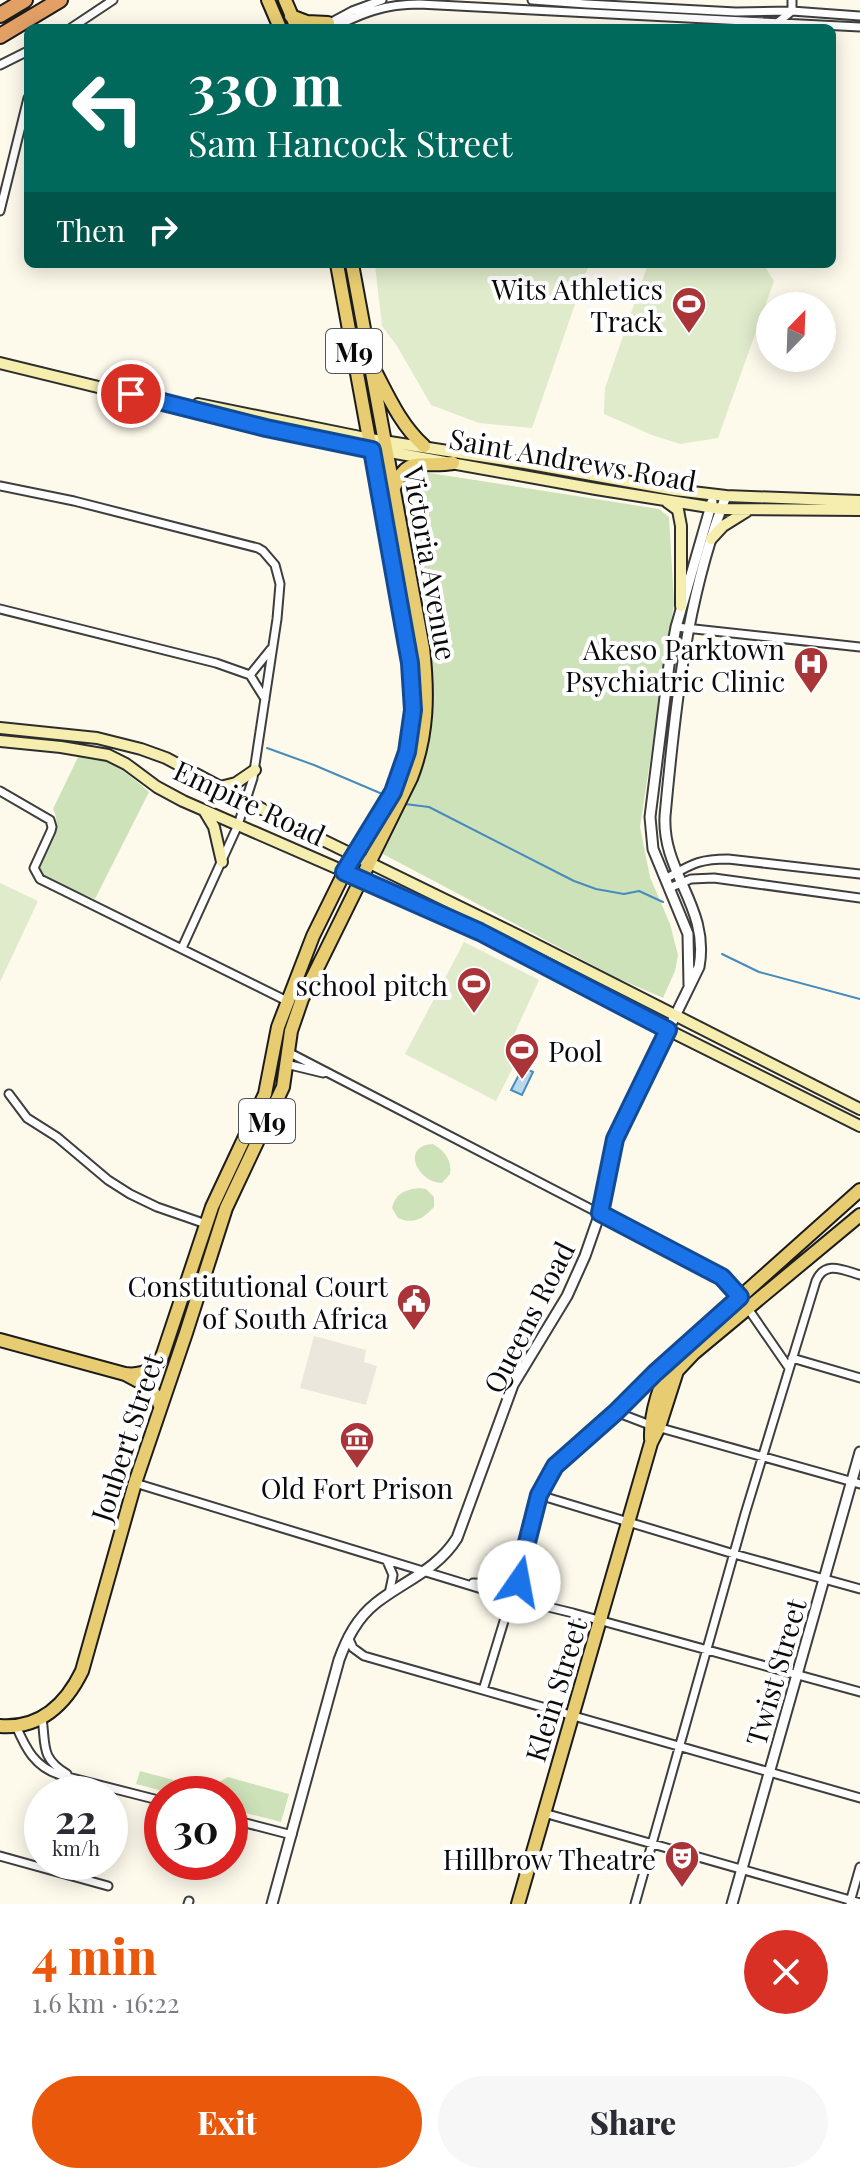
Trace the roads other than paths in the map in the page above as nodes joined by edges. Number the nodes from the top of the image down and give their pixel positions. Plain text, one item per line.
1 (25, 0) edge
2 (60, 0) edge
3 (113, 0) edge
4 (268, 0) edge
5 (285, 0) edge
6 (382, 0) edge
7 (532, 0) edge
8 (792, 0) edge
9 (792, 11) junction
10 (354, 14) junction
11 (0, 15) edge
12 (860, 16) edge
13 (294, 22) edge
14 (775, 23) junction
15 (77, 24) edge
16 (278, 24) edge
17 (316, 24) edge
18 (336, 24) edge
19 (794, 24) edge
20 (812, 24) edge
21 (836, 26) edge
22 (860, 27) edge
23 (0, 36) edge
24 (24, 53) edge
25 (0, 65) edge
26 (24, 114) edge
27 (0, 211) edge
28 (338, 268) edge
29 (353, 268) edge
30 (0, 355) edge
31 (368, 357) junction
32 (0, 363) edge
33 (371, 444) junction
34 (386, 446) junction
35 (424, 446) junction
36 (453, 463) junction
37 (0, 486) edge
38 (394, 488) junction
39 (720, 495) junction
40 (663, 500) junction
41 (860, 501) edge
42 (715, 508) junction
43 (748, 510) junction
44 (860, 510) edge
45 (711, 539) junction
46 (681, 606) junction
47 (0, 609) edge
48 (676, 627) junction
49 (688, 628) junction
50 (275, 638) junction
51 (860, 647) edge
52 (250, 675) junction
53 (266, 701) junction
54 (0, 728) edge
55 (0, 741) edge
56 (255, 770) junction
57 (220, 787) junction
58 (0, 791) edge
59 (247, 800) junction
60 (204, 810) junction
61 (238, 825) junction
62 (354, 856) junction
63 (222, 862) junction
64 (370, 863) junction
65 (344, 872) junction
66 (860, 874) edge
67 (679, 878) junction
68 (361, 880) junction
69 (667, 883) junction
70 (860, 898) edge
71 (182, 948) junction
72 (689, 985) junction
73 (287, 1001) junction
74 (675, 1016) junction
75 (668, 1030) junction
76 (287, 1058) junction
77 (326, 1073) junction
78 (9, 1094) dead end
79 (860, 1109) edge
80 (860, 1126) edge
81 (860, 1190) edge
82 (600, 1213) junction
83 (860, 1215) edge
84 (206, 1224) junction
85 (860, 1275) edge
86 (740, 1297) junction
87 (748, 1309) junction
88 (0, 1340) edge
89 (673, 1357) junction
90 (792, 1358) junction
91 (789, 1368) junction
92 (125, 1374) junction
93 (860, 1378) edge
94 (160, 1406) junction
95 (616, 1412) junction
96 (655, 1426) junction
97 (860, 1452) edge
98 (763, 1457) junction
99 (135, 1483) junction
100 (856, 1483) edge
101 (539, 1495) junction
102 (629, 1523) junction
103 (734, 1554) junction
104 (387, 1561) junction
105 (520, 1570) junction
106 (426, 1572) junction
107 (824, 1579) junction
108 (455, 1581) junction
109 (860, 1589) edge
110 (389, 1594) junction
111 (511, 1598) junction
112 (552, 1608) junction
113 (601, 1621) junction
114 (348, 1637) junction
115 (707, 1650) junction
116 (797, 1675) junction
117 (483, 1690) junction
118 (860, 1692) edge
119 (572, 1714) junction
120 (42, 1718) junction
121 (5, 1727) edge
122 (681, 1746) junction
123 (769, 1772) junction
124 (69, 1776) edge
125 (71, 1776) edge
126 (860, 1798) edge
127 (544, 1813) junction
128 (248, 1824) edge
129 (292, 1835) junction
130 (653, 1844) junction
131 (0, 1856) edge
132 (860, 1867) edge
133 (742, 1870) junction
134 (108, 1886) dead end
135 (850, 1902) edge
136 (860, 1903) edge
137 (272, 1904) edge
138 (518, 1904) edge
139 (635, 1904) edge
140 (732, 1904) edge

1 - 11 highway
2 - 23 highway
3 - 15 street
4 - 16 main road
5 - 13 main road
6 - 10 street
7 - 9 street
8 - 9 street
9 - 12 street
9 - 14 street
9 - 20 street
10 - 14 street
10 - 18 street
13 - 17 main road
14 - 19 street
21 - 22 street
24 - 25 street
26 - 27 street
28 - 33 main road, Victoria Avenue / M9
29 - 31 main road, Victoria Avenue / M9
30 - 33 main road, Saint Andrews Road
31 - 34 main road, Victoria Avenue / M9
31 - 35 main road
32 - 33 main road, Saint Andrews Road
33 - 34 main road, Saint Andrews Road
33 - 62 main road, Victoria Avenue / M9
34 - 35 main road, Saint Andrews Road
34 - 36 main road, Saint Andrews Road
34 - 38 main road, Victoria Avenue / M9
35 - 39 main road, Saint Andrews Road
36 - 38 main road
36 - 40 main road, Saint Andrews Road
37 - 50 street
38 - 64 main road, Victoria Avenue / M9
39 - 41 main road, Saint Andrews Road
39 - 42 street, Queens Road
40 - 42 main road, Saint Andrews Road
40 - 46 main road
42 - 43 main road, Saint Andrews Road
42 - 45 street, Queens Road
42 - 46 street, Queens Road
43 - 44 main road, Saint Andrews Road
43 - 45 main road
45 - 49 street, Queens Road
46 - 48 street, Queens Road
47 - 52 street
48 - 49 street
48 - 69 street, Queens Road
49 - 51 street
49 - 67 street, Queens Road
50 - 52 street
50 - 53 street
52 - 53 street
53 - 56 street
54 - 57 main road, Empire Road
55 - 60 main road, Empire Road
56 - 57 main road
56 - 59 street
57 - 59 main road, Empire Road
58 - 71 street
59 - 61 street
59 - 62 main road, Empire Road
60 - 61 main road, Empire Road
60 - 63 main road
61 - 63 street
61 - 65 main road, Empire Road
62 - 64 main road, Empire Road
62 - 65 main road, Joubert Street / M9
63 - 71 street
64 - 68 main road, Joubert Street / M9
64 - 74 main road, Empire Road
65 - 68 main road, Empire Road
65 - 73 main road, Joubert Street / M9
66 - 67 street
67 - 69 street
67 - 70 street
67 - 72 street, Queens Road
68 - 75 main road, Empire Road
68 - 76 main road, Joubert Street / M9
69 - 72 street, Queens Road
71 - 73 street
72 - 74 street, Queens Road
73 - 84 main road, Joubert Street / M9
74 - 75 street, Queens Road
74 - 79 main road, Empire Road
75 - 80 main road, Empire Road
75 - 82 street, Queens Road
76 - 77 street
76 - 77 street
76 - 94 main road, Joubert Street / M9
77 - 82 street
78 - 84 street
81 - 86 main road
82 - 86 street
82 - 106 street, Queens Road
83 - 87 main road
84 - 92 main road, Joubert Street / M9
85 - 90 street
86 - 87 street
86 - 89 main road
87 - 91 street
87 - 96 main road
88 - 92 main road
89 - 95 street
89 - 96 main road, Klein Street
90 - 91 street
90 - 93 street
91 - 98 street
92 - 94 main road
94 - 99 main road, Joubert Street / M9
95 - 96 street
95 - 101 street
96 - 98 street
96 - 102 main road, Klein Street
97 - 100 street, Twist Street
98 - 100 street
98 - 103 street
99 - 104 street
99 - 120 main road, Joubert Street / M9
100 - 107 street, Twist Street
101 - 102 street
101 - 105 street
102 - 103 street
102 - 113 main road, Klein Street
103 - 107 street
103 - 115 street
104 - 106 street
104 - 110 street
105 - 108 street
105 - 112 street
106 - 108 street
106 - 110 street, Queens Road
107 - 109 street
107 - 116 street, Twist Street
108 - 111 street
110 - 114 street, Queens Road
111 - 112 street
111 - 117 street
112 - 113 street
113 - 115 street
113 - 119 main road, Klein Street
114 - 117 street
114 - 129 street
115 - 116 street
115 - 122 street
116 - 118 street
116 - 123 street, Twist Street
117 - 119 street
119 - 122 street
119 - 127 main road, Klein Street
120 - 121 main road, Joubert Street / M9
120 - 125 street
121 - 124 street
122 - 123 street
122 - 130 street
123 - 126 street
123 - 133 street, Twist Street
127 - 130 street
127 - 138 main road, Klein Street
128 - 129 street
129 - 137 street
130 - 133 street
130 - 139 street
131 - 134 street
132 - 135 street
133 - 135 street
133 - 140 street, Twist Street
135 - 136 street

